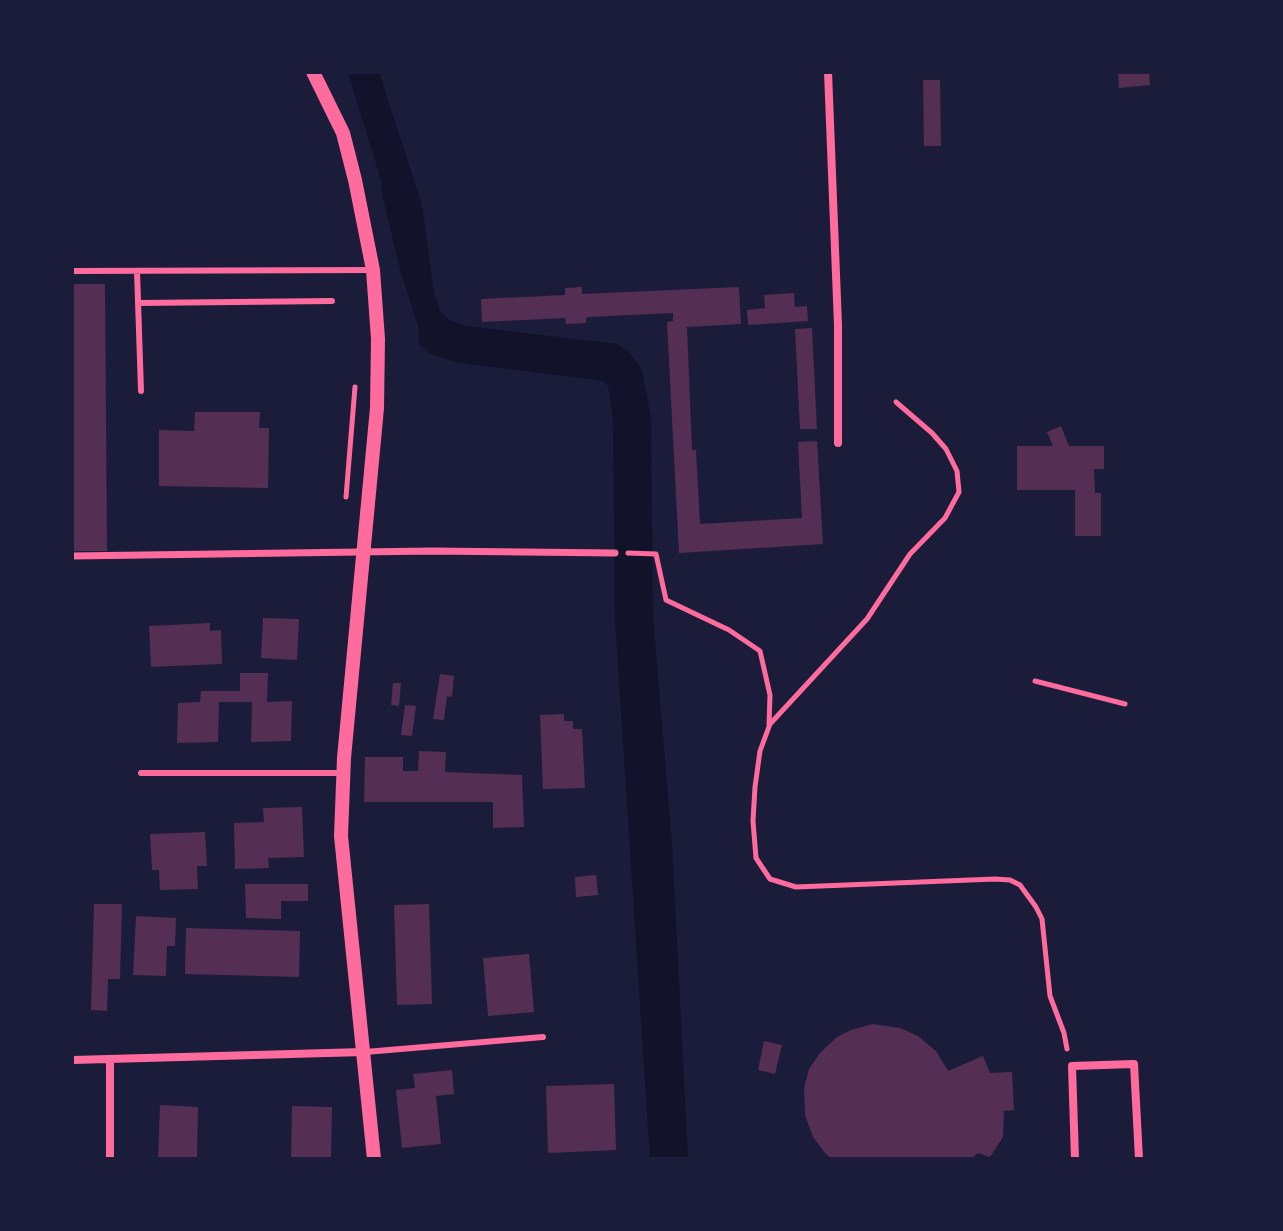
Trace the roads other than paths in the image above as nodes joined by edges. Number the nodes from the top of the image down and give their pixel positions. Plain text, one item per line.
1 (313, 72) edge
2 (828, 72) edge
3 (373, 270) junction
4 (72, 271) edge
5 (137, 271) junction
6 (332, 301) dead end
7 (138, 303) junction
8 (141, 391) dead end
9 (838, 443) dead end
10 (362, 551) junction
11 (615, 553) road end
12 (72, 556) edge
13 (141, 773) dead end
14 (343, 773) junction
15 (543, 1037) dead end
16 (365, 1052) junction
17 (72, 1060) edge
18 (110, 1060) junction
19 (110, 1159) edge
20 (374, 1159) edge
21 (1075, 1159) edge
22 (1139, 1159) edge

1 - 3 street
2 - 9 street
3 - 5 lane
3 - 10 street
4 - 5 lane
5 - 7 lane
6 - 7 lane
7 - 8 lane
10 - 11 street
10 - 12 street
10 - 14 street
13 - 14 lane
14 - 16 street
15 - 16 lane
16 - 18 street
16 - 20 street
17 - 18 street
18 - 19 street
21 - 22 street

